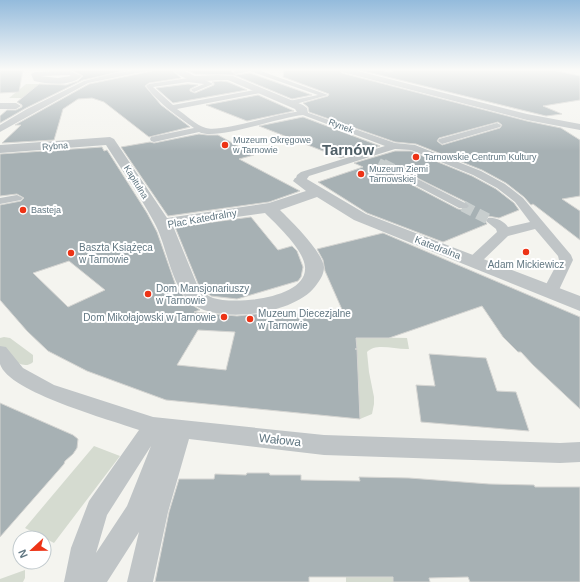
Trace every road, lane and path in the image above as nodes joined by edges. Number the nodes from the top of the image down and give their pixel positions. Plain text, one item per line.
1 (57, 97) edge
2 (158, 97) edge
3 (208, 97) edge
4 (228, 97) edge
5 (276, 97) edge
6 (316, 97) edge
7 (450, 97) edge
8 (213, 100) junction
9 (292, 103) junction
10 (0, 106) edge
11 (16, 106) dead end
12 (171, 108) junction
13 (303, 113) junction
14 (497, 125) dead end
15 (580, 127) edge
16 (200, 129) junction
17 (0, 130) edge
18 (154, 139) dead end
19 (110, 141) joint
20 (442, 141) dead end
21 (394, 146) junction
22 (0, 149) edge
23 (365, 155) junction
24 (378, 161) tunnel mouth
25 (400, 173) tunnel mouth
26 (300, 181) joint
27 (317, 192) junction
28 (8, 200) edge
29 (463, 206) tunnel mouth
30 (269, 208) junction
31 (0, 211) edge
32 (492, 221) tunnel mouth
33 (163, 223) junction
34 (536, 223) junction
35 (504, 233) junction
36 (474, 261) junction
37 (550, 292) junction
38 (580, 304) edge
39 (0, 352) edge
40 (168, 428) junction
41 (580, 452) edge
42 (77, 582) edge
43 (91, 582) edge
44 (140, 582) edge

1 - 17 street
2 - 12 street
3 - 8 street
4 - 8 street
5 - 9 street
6 - 9 street
7 - 15 street
8 - 12 street
9 - 13 street
10 - 11 street
12 - 16 street
13 - 16 street, Rynek
13 - 21 street, Rynek
14 - 20 street
16 - 18 street
19 - 22 street, Rybna
19 - 33 street, Kapitulna
21 - 23 street
21 - 34 street
23 - 24 street
23 - 26 street
25 - 29 street
26 - 27 street, Katedralna
27 - 30 street, Plac Katedralny
27 - 36 street, Katedralna
28 - 31 street
30 - 33 street, Plac Katedralny
30 - 33 street, Plac Katedralny
32 - 35 street
34 - 35 street
34 - 37 street
35 - 36 street
36 - 37 street, Katedralna
37 - 38 street, Katedralna
39 - 40 street, Wałowa
40 - 41 street, Wałowa
40 - 42 street
40 - 43 street
40 - 44 street

